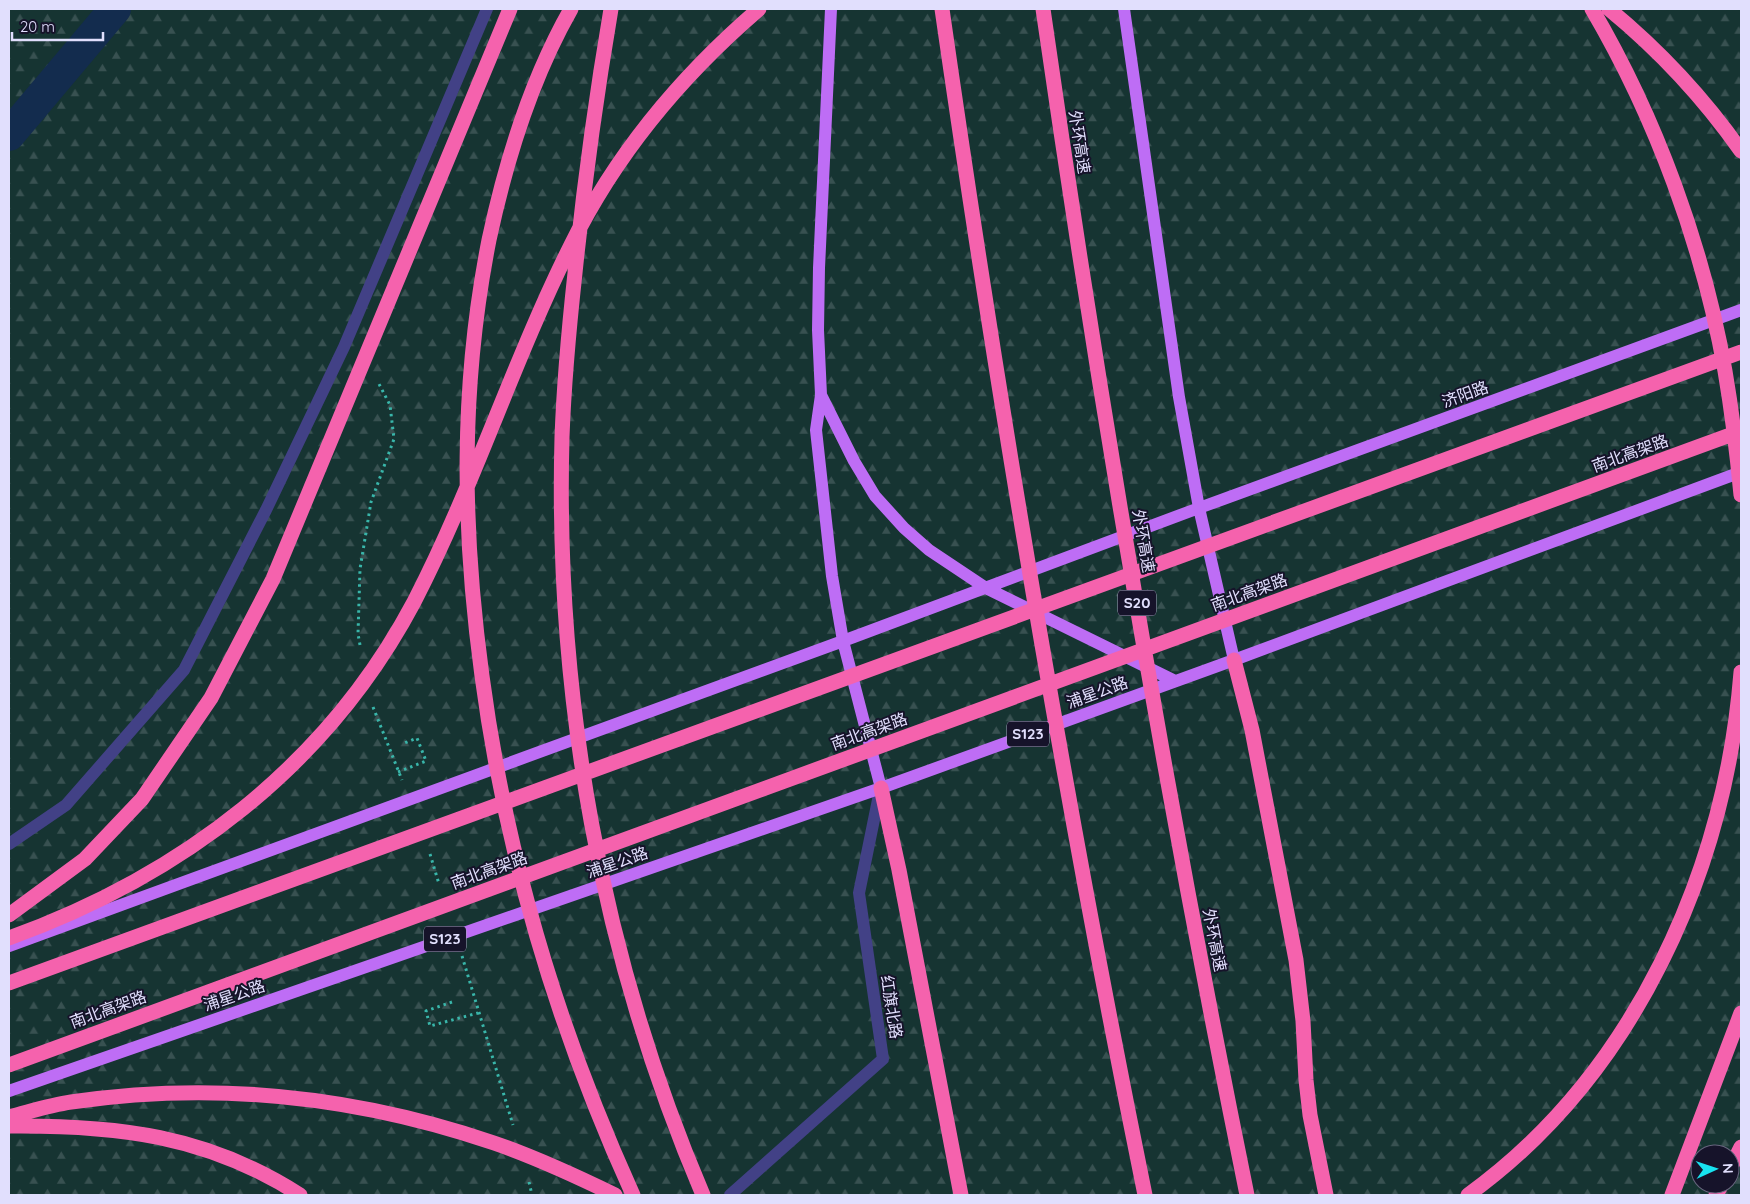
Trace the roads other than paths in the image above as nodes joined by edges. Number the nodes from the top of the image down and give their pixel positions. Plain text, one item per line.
1 (487, 9) edge
2 (510, 9) edge
3 (571, 9) edge
4 (611, 9) edge
5 (759, 9) edge
6 (831, 9) edge
7 (942, 9) edge
8 (1043, 9) edge
9 (1124, 9) edge
10 (1592, 9) edge
11 (1609, 9) edge
12 (1741, 151) edge
13 (1741, 310) edge
14 (1741, 352) edge
15 (821, 395) junction
16 (1741, 431) edge
17 (1741, 472) edge
18 (1741, 495) edge
19 (1199, 508) junction
20 (986, 588) junction
21 (843, 642) junction
22 (1234, 660) junction
23 (1741, 672) edge
24 (1175, 681) junction
25 (881, 788) junction
26 (9, 844) edge
27 (9, 915) edge
28 (9, 938) edge
29 (9, 946) edge
30 (9, 983) edge
31 (1741, 1013) edge
32 (9, 1064) edge
33 (9, 1091) edge
34 (9, 1117) edge
35 (9, 1126) edge
36 (300, 1195) edge
37 (615, 1195) edge
38 (633, 1195) edge
39 (703, 1195) edge
40 (730, 1195) edge
41 (961, 1195) edge
42 (1145, 1195) edge
43 (1247, 1195) edge
44 (1326, 1195) edge
45 (1468, 1195) edge
46 (1672, 1195) edge

1 - 26 street
2 - 27 highway
3 - 38 highway
4 - 39 highway
5 - 28 highway
6 - 15 main road
7 - 42 highway
8 - 43 highway, 外环高速 / S20
9 - 19 main road
10 - 18 highway
11 - 12 highway
13 - 19 main road, 济阳路
14 - 30 highway
15 - 20 main road
15 - 21 main road
16 - 32 highway, 南北高架路
17 - 22 main road
19 - 20 main road
19 - 22 main road
20 - 21 main road
20 - 24 main road
21 - 25 main road
21 - 29 main road
22 - 24 main road, 浦星公路 / S123
22 - 44 highway
23 - 45 highway
24 - 25 main road, 浦星公路 / S123
25 - 33 main road, 浦星公路 / S123
25 - 40 street, 红旗北路
25 - 41 highway
31 - 46 highway
34 - 37 highway
35 - 36 highway

